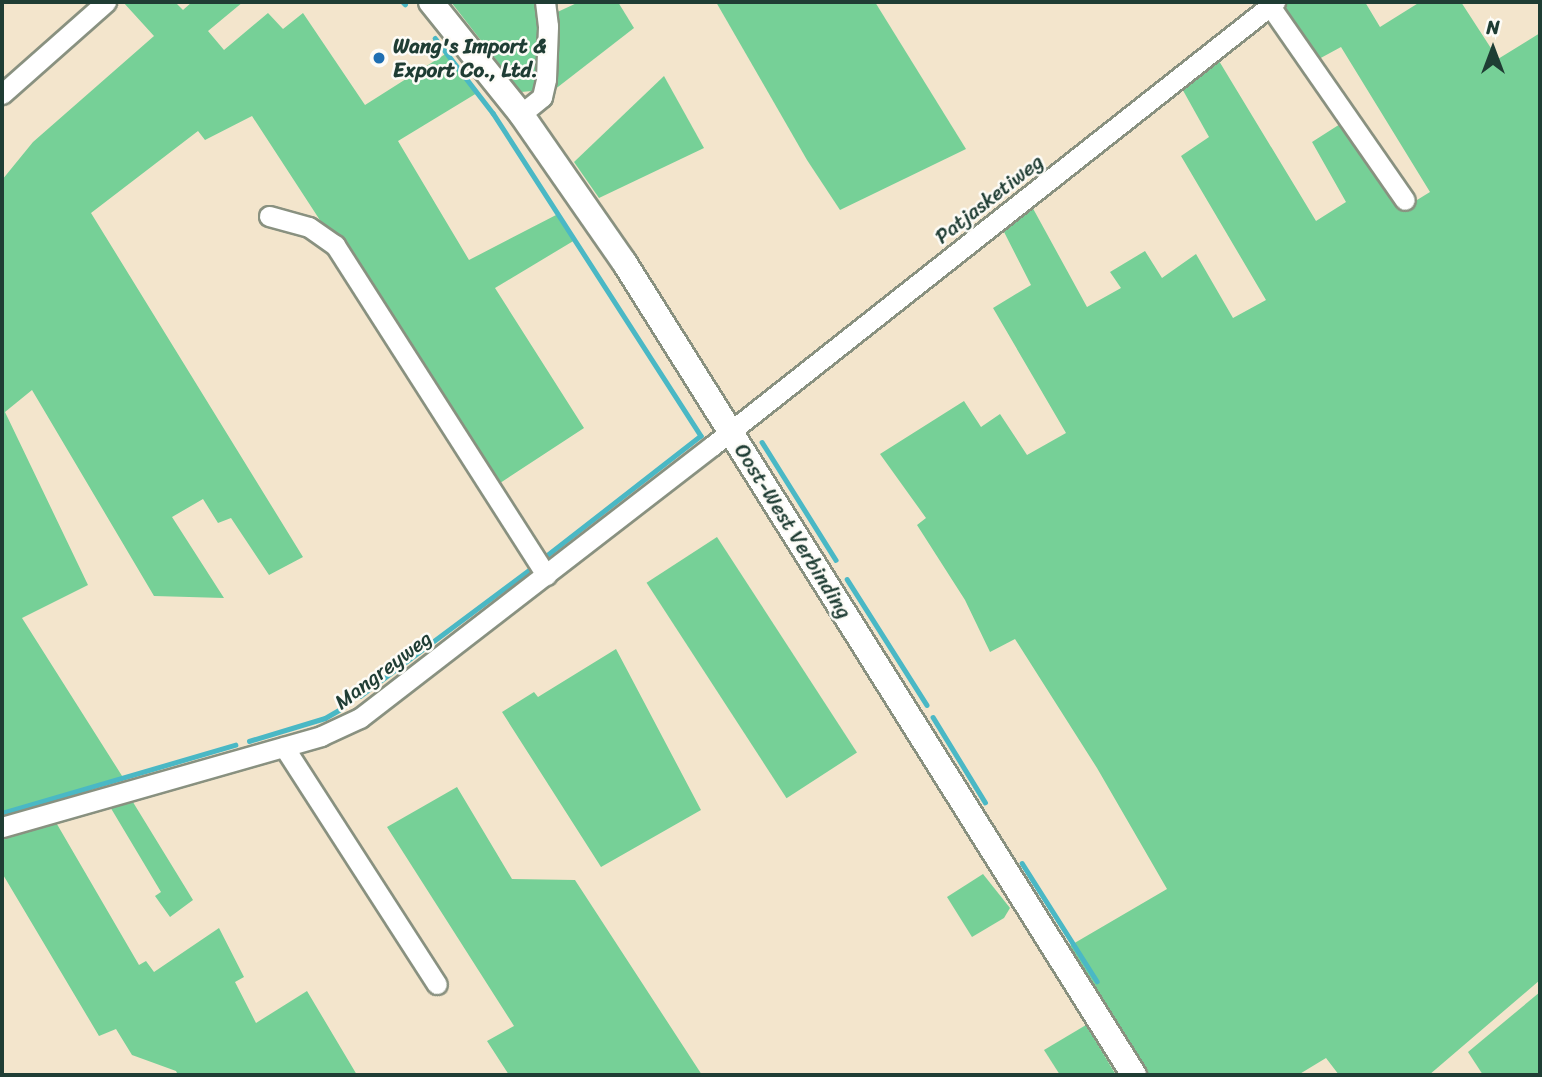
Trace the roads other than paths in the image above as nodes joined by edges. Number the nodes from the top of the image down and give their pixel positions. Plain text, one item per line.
1 (106, 2) edge
2 (431, 2) edge
3 (545, 2) edge
4 (1272, 4) edge
5 (2, 94) edge
6 (521, 114) junction
7 (1405, 201) dead end
8 (270, 216) dead end
9 (730, 430) junction
10 (546, 575) junction
11 (284, 747) junction
12 (2, 827) edge
13 (437, 984) dead end
14 (1134, 1075) edge

1 - 5 street
2 - 6 main road, Oost-West Verbinding
3 - 6 street
4 - 7 street
4 - 9 street, Patjasketiweg
6 - 9 main road, Oost-West Verbinding
8 - 10 street
9 - 10 street, Mangreyweg
9 - 14 main road, Oost-West Verbinding
10 - 11 street, Mangreyweg
11 - 12 street, Mangreyweg
11 - 13 street

